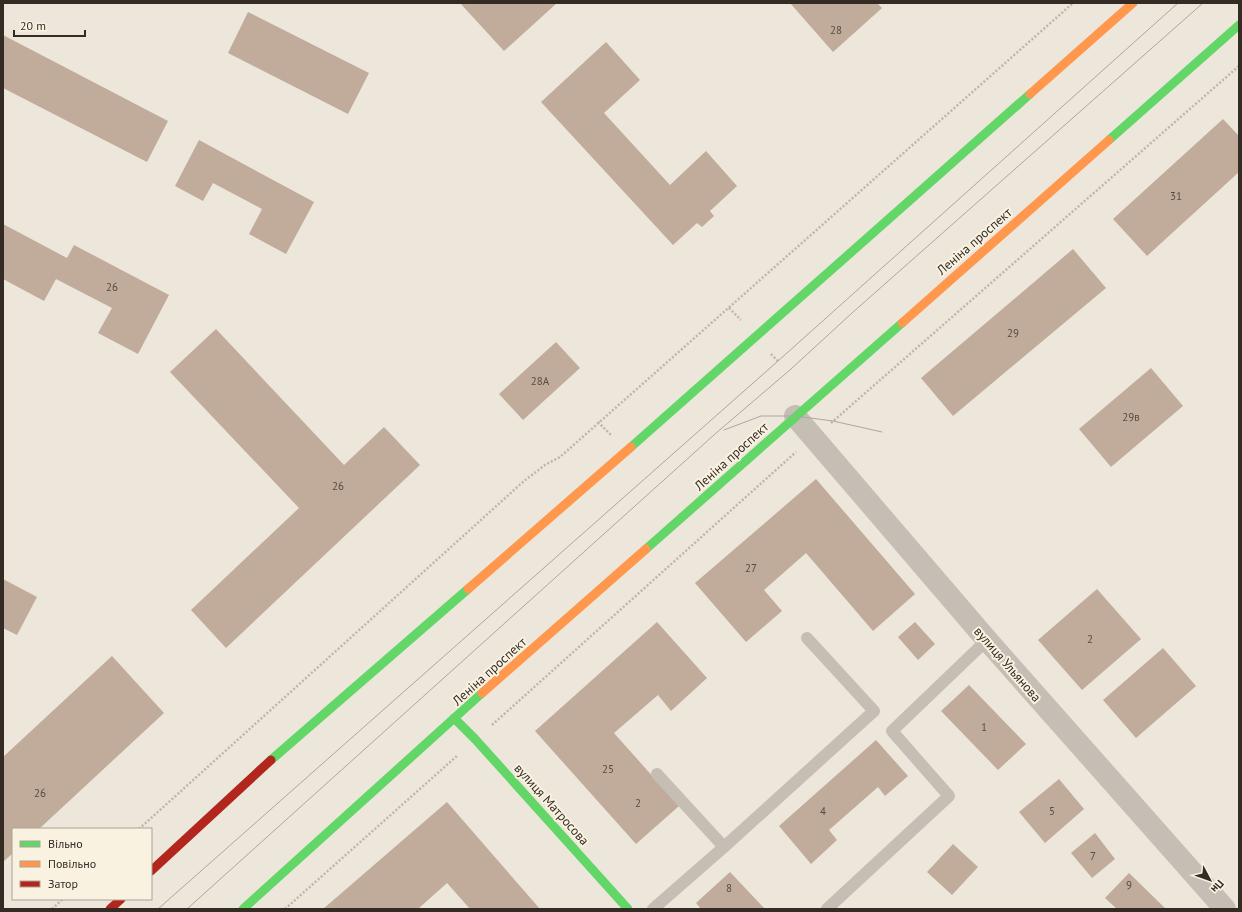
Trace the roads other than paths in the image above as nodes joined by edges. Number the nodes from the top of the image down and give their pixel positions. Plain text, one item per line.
1 (1133, 3) edge
2 (1239, 25) edge
3 (795, 416) junction
4 (807, 638) dead end
5 (987, 640) junction
6 (454, 718) junction
7 (658, 774) dead end
8 (724, 847) junction
9 (152, 870) edge
10 (120, 900) edge
11 (110, 909) edge
12 (243, 909) edge
13 (628, 909) edge
14 (653, 909) edge
15 (827, 909) edge
16 (1225, 909) edge

1 - 9 main road
2 - 3 main road, Леніна проспект
3 - 5 street, вулиця Ульянова
3 - 6 main road, Леніна проспект
4 - 8 lane
5 - 15 lane
5 - 16 street, вулиця Ульянова
6 - 12 main road, Леніна проспект
6 - 13 main road, вулиця Матросова
7 - 8 lane
8 - 14 lane
10 - 11 main road

